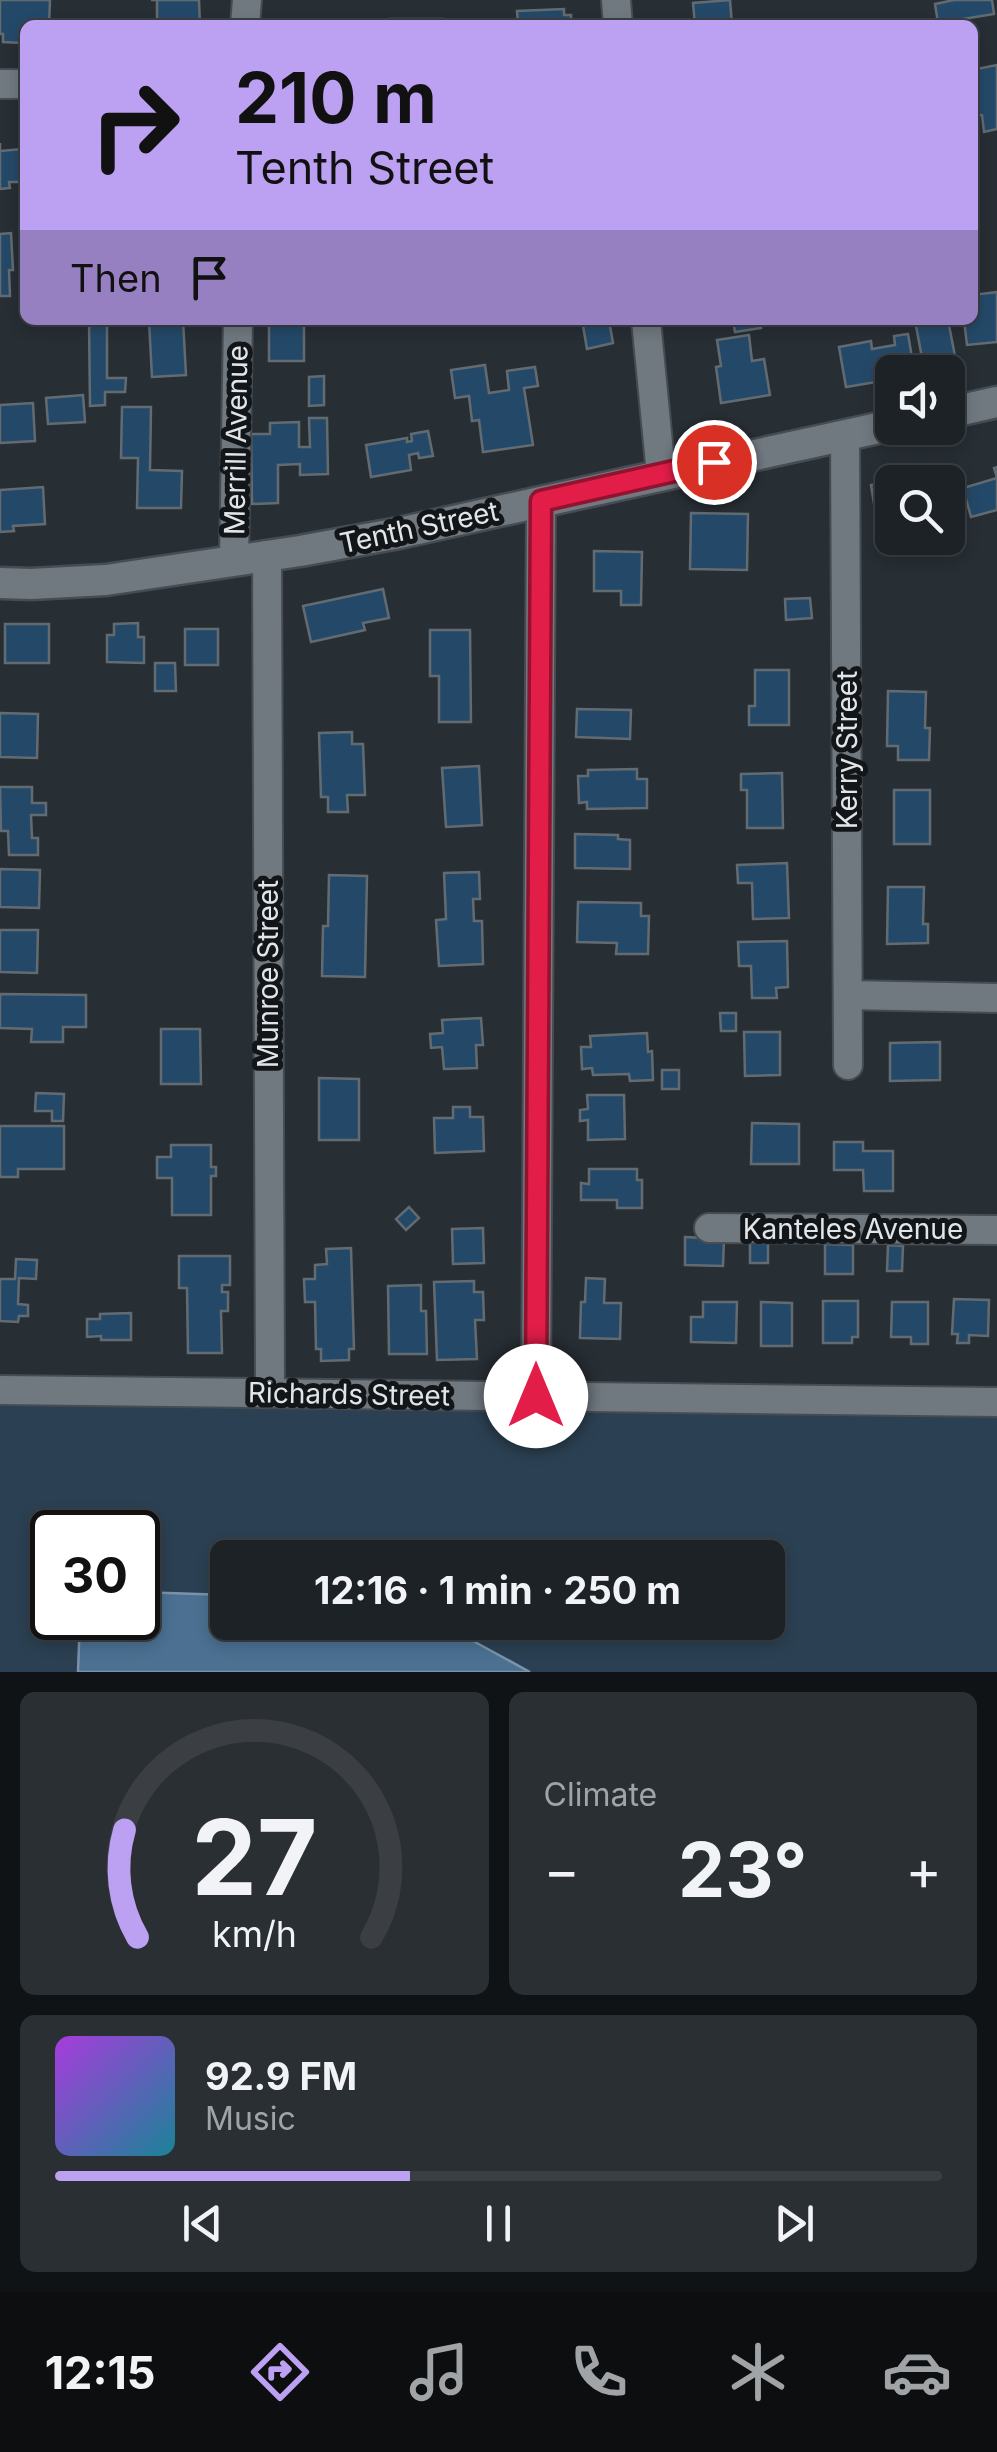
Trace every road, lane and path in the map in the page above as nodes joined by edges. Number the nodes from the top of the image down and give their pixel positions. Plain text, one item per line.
1 (238, 325) edge
2 (646, 325) edge
3 (997, 402) edge
4 (965, 409) edge
5 (875, 429) edge
6 (845, 435) junction
7 (661, 474) junction
8 (541, 501) junction
9 (268, 554) junction
10 (234, 560) junction
11 (0, 583) edge
12 (848, 995) junction
13 (997, 998) edge
14 (848, 1066) dead end
15 (708, 1228) dead end
16 (997, 1230) edge
17 (0, 1390) edge
18 (270, 1393) junction
19 (536, 1396) junction
20 (997, 1402) edge

1 - 10 street, Merrill Avenue
2 - 7 street
3 - 4 street
5 - 6 street, Tenth Street
6 - 7 street, Tenth Street
6 - 12 street, Kerry Street
7 - 8 street, Tenth Street
8 - 9 street, Tenth Street
8 - 19 street
9 - 10 street, Tenth Street
9 - 18 street, Munroe Street
10 - 11 street, Tenth Street
12 - 13 street
12 - 14 street, Kerry Street
15 - 16 street, Kanteles Avenue
17 - 18 street, Richards Street
18 - 19 street, Richards Street
19 - 20 street, Richards Street

